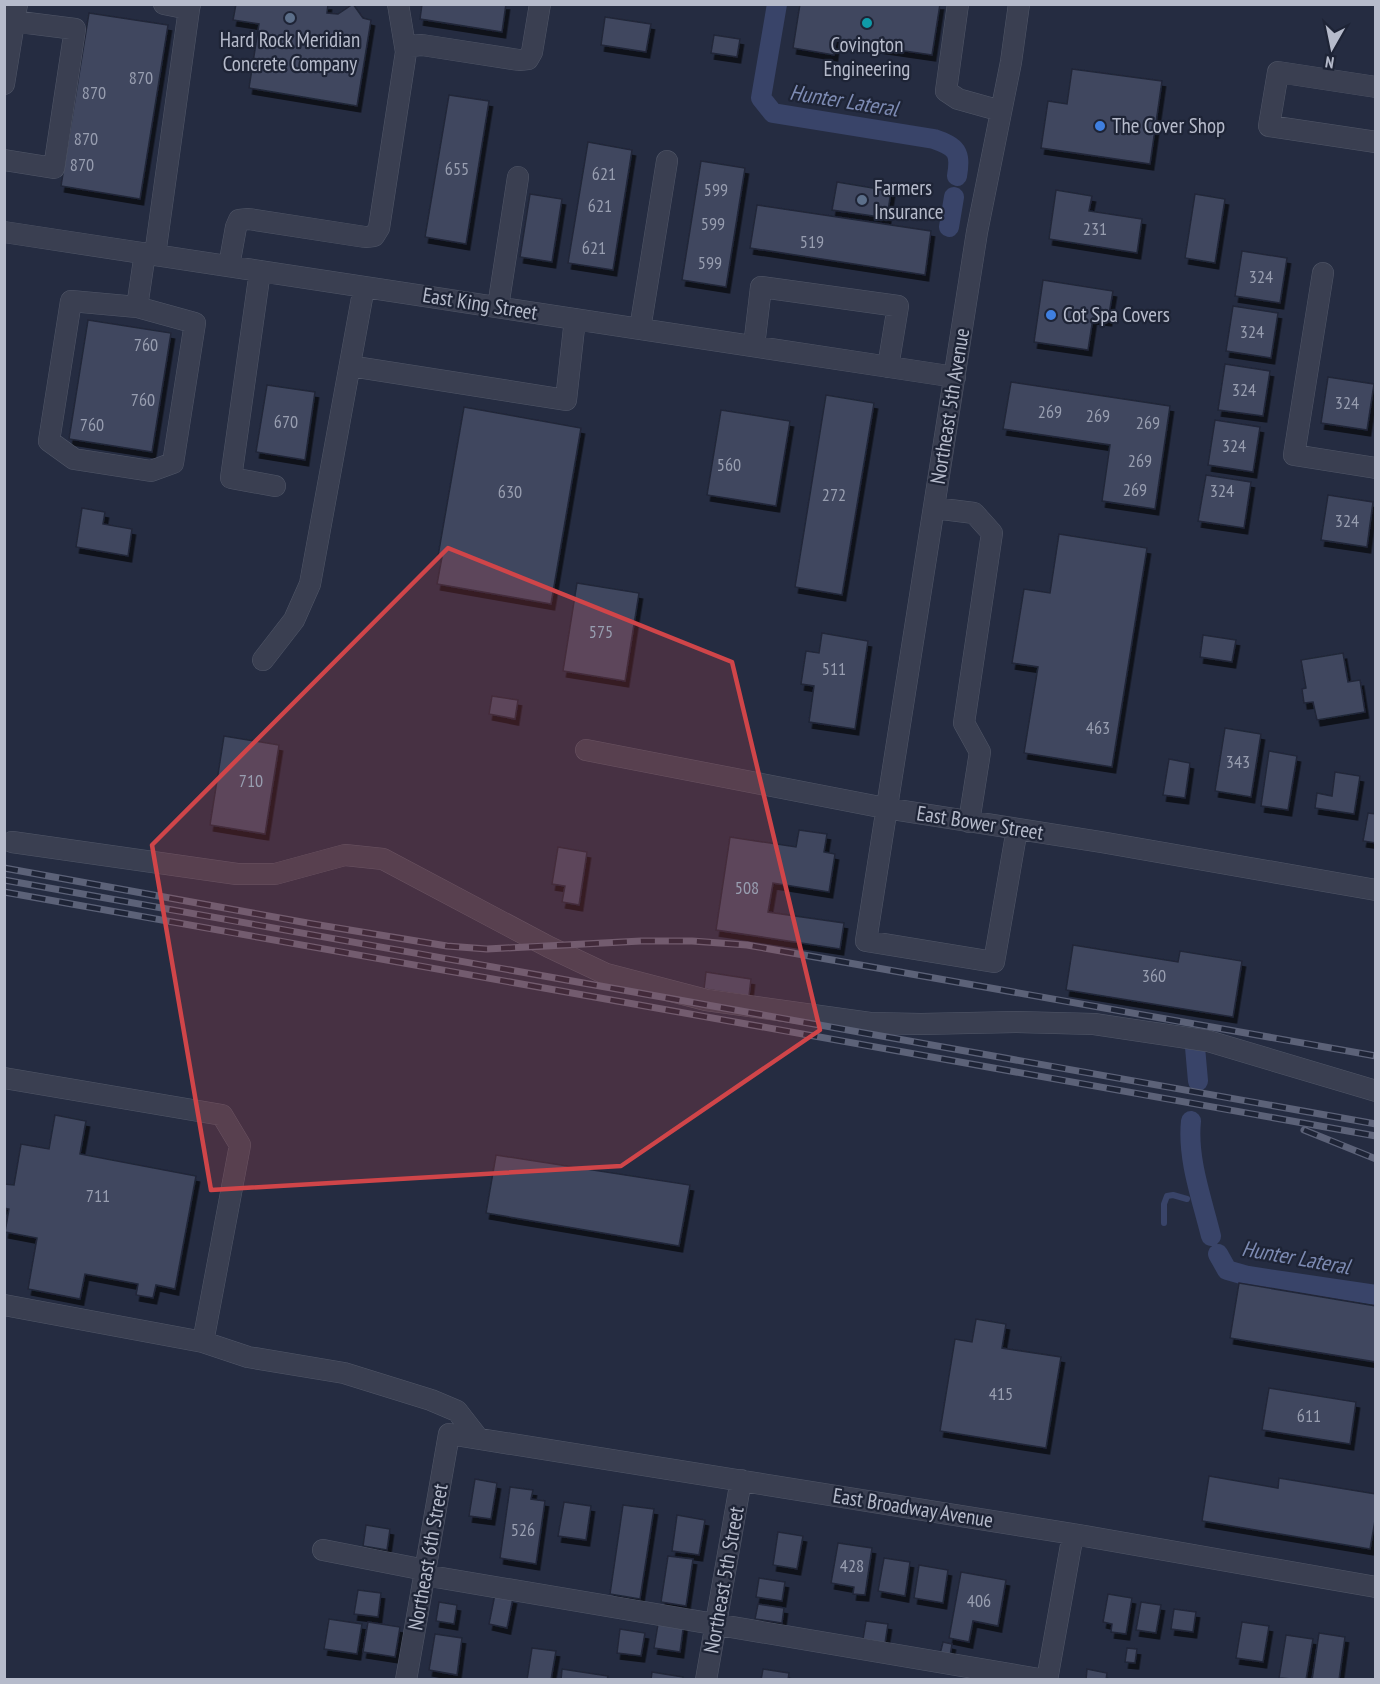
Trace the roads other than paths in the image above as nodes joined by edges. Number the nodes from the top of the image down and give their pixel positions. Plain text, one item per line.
1 (164, 4) edge
2 (398, 4) edge
3 (540, 4) edge
4 (958, 4) edge
5 (1019, 4) edge
6 (190, 7) edge
7 (12, 15) edge
8 (406, 52) junction
9 (4, 84) edge
10 (1376, 87) edge
11 (1001, 111) junction
12 (1376, 142) edge
13 (4, 160) edge
14 (667, 161) dead end
15 (518, 177) dead end
16 (4, 232) edge
17 (150, 254) junction
18 (230, 266) junction
19 (260, 271) junction
20 (1323, 273) dead end
21 (364, 287) junction
22 (137, 307) junction
23 (498, 307) junction
24 (576, 319) junction
25 (640, 329) junction
26 (754, 346) junction
27 (350, 366) junction
28 (888, 367) junction
29 (955, 377) junction
30 (1376, 468) edge
31 (275, 486) dead end
32 (934, 508) junction
33 (263, 660) dead end
34 (586, 750) dead end
35 (885, 808) junction
36 (969, 822) junction
37 (1017, 829) junction
38 (12, 842) dead end
39 (1376, 890) edge
40 (4, 1078) edge
41 (1376, 1091) edge
42 (4, 1305) edge
43 (203, 1342) junction
44 (449, 1434) joint
45 (478, 1438) junction
46 (741, 1480) junction
47 (1073, 1534) junction
48 (323, 1550) dead end
49 (424, 1573) junction
50 (1376, 1587) edge
51 (716, 1624) junction
52 (406, 1680) edge
53 (706, 1680) edge
54 (1046, 1680) edge

1 - 6 street
2 - 8 street
3 - 8 street
4 - 11 street
5 - 11 street, Northeast 5th Avenue
6 - 17 street
7 - 9 street
7 - 13 street
8 - 18 street
10 - 12 street
11 - 29 street, Northeast 5th Avenue
14 - 25 street
15 - 23 street
16 - 17 street, East King Street
17 - 18 street, East King Street
17 - 22 street
18 - 19 street, East King Street
19 - 21 street, East King Street
19 - 31 street
20 - 30 street
21 - 23 street, East King Street
21 - 27 street
22 - 22 street
23 - 24 street, East King Street
24 - 25 street, East King Street
24 - 27 street
25 - 26 street, East King Street
26 - 28 street, East King Street
26 - 28 street
27 - 33 street
28 - 29 street, East King Street
29 - 32 street, Northeast 5th Avenue
32 - 35 street, Northeast 5th Avenue
32 - 36 street
34 - 35 street, East Bower Street
35 - 36 street, East Bower Street
35 - 37 street, Northeast 5th Avenue
36 - 37 street, East Bower Street
37 - 39 street, East Bower Street
38 - 41 street
40 - 43 street
42 - 43 street
43 - 45 street
44 - 45 street, East Broadway Avenue
44 - 49 street, Northeast 6th Street
45 - 46 street, East Broadway Avenue
46 - 47 street, East Broadway Avenue
46 - 51 street, Northeast 5th Street
47 - 50 street, East Broadway Avenue
47 - 54 street
48 - 49 street
49 - 51 street
49 - 52 street, Northeast 6th Street
51 - 53 street, Northeast 5th Street
51 - 54 street

